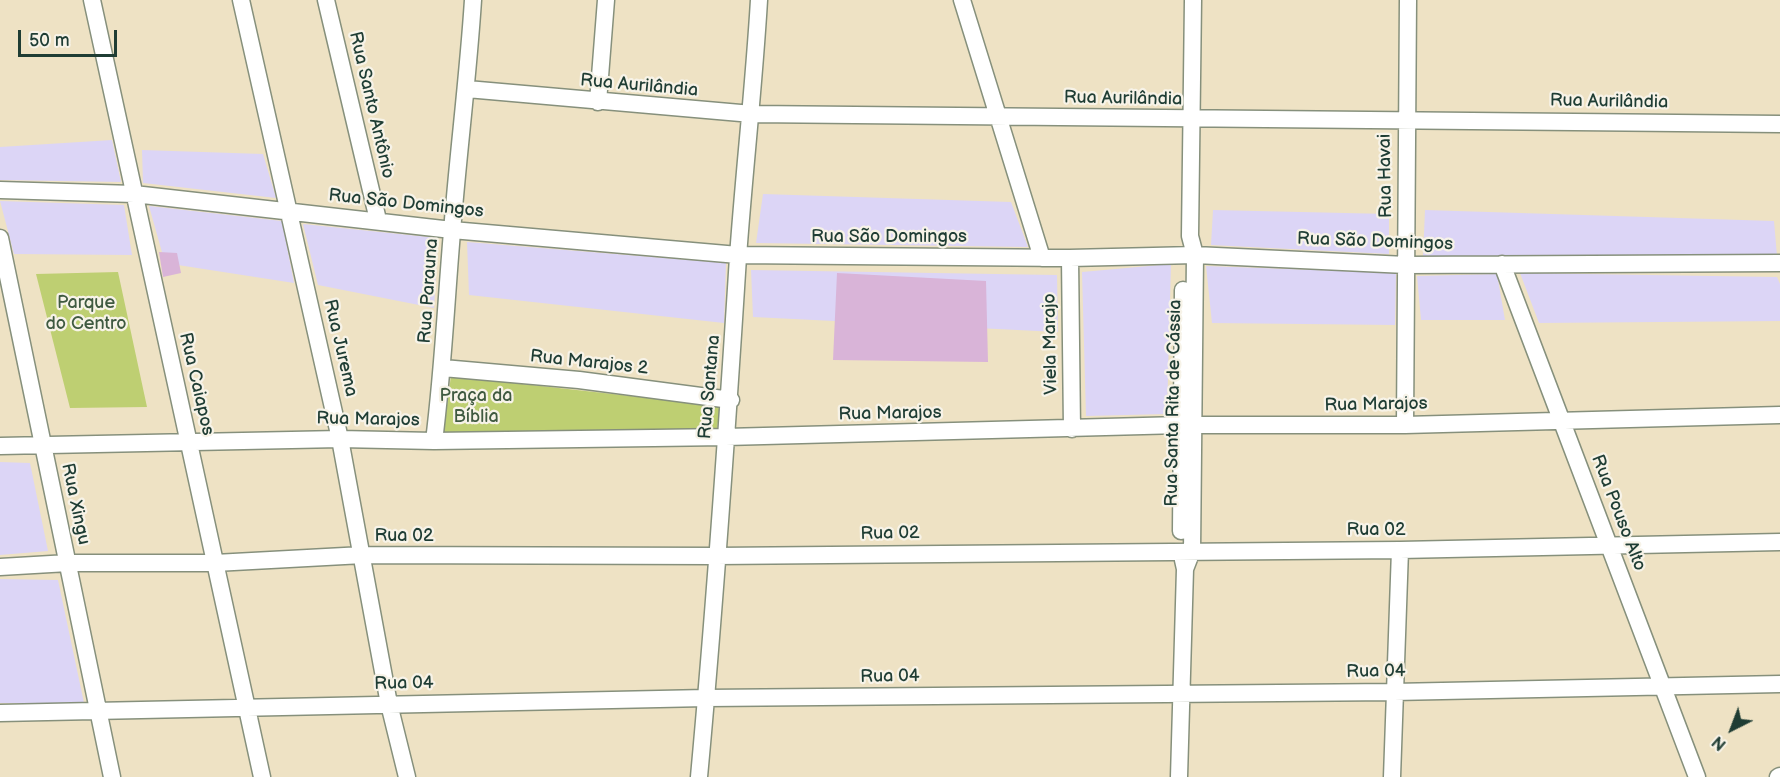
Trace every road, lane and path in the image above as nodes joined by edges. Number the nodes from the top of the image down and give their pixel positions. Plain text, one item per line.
1 (92, 0) edge
2 (241, 0) edge
3 (326, 0) edge
4 (473, 0) edge
5 (606, 0) edge
6 (759, 0) edge
7 (962, 0) edge
8 (1408, 0) edge
9 (1192, 1) edge
10 (467, 89) junction
11 (598, 102) junction
12 (752, 114) junction
13 (996, 116) junction
14 (1192, 119) junction
15 (1405, 120) junction
16 (1780, 124) edge
17 (0, 190) edge
18 (134, 194) junction
19 (289, 211) junction
20 (378, 220) junction
21 (452, 230) junction
22 (0, 238) edge
23 (738, 255) junction
24 (1189, 255) junction
25 (1042, 258) junction
26 (1070, 258) junction
27 (1780, 263) edge
28 (1502, 264) junction
29 (1406, 265) junction
30 (443, 368) junction
31 (730, 400) junction
32 (1780, 415) edge
33 (1562, 419) junction
34 (1405, 424) junction
35 (1188, 425) junction
36 (1072, 429) junction
37 (726, 436) junction
38 (340, 439) junction
39 (189, 441) junction
40 (434, 441) junction
41 (42, 444) junction
42 (0, 446) edge
43 (1780, 542) edge
44 (1610, 546) junction
45 (1186, 550) junction
46 (1400, 550) junction
47 (363, 555) junction
48 (716, 556) junction
49 (68, 563) junction
50 (215, 563) junction
51 (0, 567) edge
52 (1780, 684) edge
53 (1664, 688) junction
54 (1394, 692) junction
55 (1182, 694) junction
56 (706, 698) junction
57 (389, 704) junction
58 (247, 708) junction
59 (100, 712) junction
60 (0, 713) edge
61 (112, 777) edge
62 (262, 777) edge
63 (407, 777) edge
64 (699, 777) edge
65 (1179, 777) edge
66 (1392, 777) edge
67 (1696, 777) edge

1 - 18 street, Rua Caiapos
2 - 19 street, Rua Jurema
3 - 20 street, Rua Santo Antônio
4 - 10 street, Rua Parauna
5 - 11 street
6 - 12 street, Rua Santana
7 - 13 street
8 - 15 street, Rua Havai
9 - 14 street, Rua Santa Rita de Cássia
10 - 11 street, Rua Aurilândia
10 - 21 street, Rua Parauna
11 - 12 street, Rua Aurilândia
12 - 13 street, Rua Aurilândia
12 - 23 street, Rua Santana
13 - 14 street, Rua Aurilândia
13 - 25 street
14 - 15 street, Rua Aurilândia
14 - 24 street, Rua Santa Rita de Cássia
15 - 16 street, Rua Aurilândia
15 - 29 street, Rua Havai
17 - 18 street, Rua São Domingos
18 - 19 street, Rua São Domingos
18 - 39 street, Rua Caiapos
19 - 20 street, Rua São Domingos
19 - 38 street, Rua Jurema
20 - 21 street, Rua São Domingos
21 - 23 street, Rua São Domingos
21 - 30 street, Rua Parauna
22 - 41 street, Rua Xingu
23 - 25 street, Rua São Domingos
23 - 31 street, Rua Santana
24 - 26 street, Rua São Domingos
24 - 29 street, Rua São Domingos
24 - 35 street, Rua Santa Rita de Cássia
25 - 26 street, Rua São Domingos
26 - 36 street, Viela Marajo
27 - 28 street, Rua São Domingos
28 - 29 street, Rua São Domingos
28 - 33 street, Rua Pouso Alto
29 - 34 street, Rua Havai
30 - 31 street, Rua Marajos 2
30 - 40 street, Rua Parauna
31 - 37 street, Rua Santana
32 - 33 street, Rua Marajos
33 - 34 street, Rua Marajos
33 - 44 street, Rua Pouso Alto
34 - 35 street, Rua Marajos
35 - 36 street, Rua Marajos
35 - 45 street, Rua Santa Rita de Cássia
36 - 37 street, Rua Marajos
37 - 40 street, Rua Marajos
37 - 48 street, Rua Santana
38 - 39 street, Rua Marajos
38 - 40 street, Rua Marajos
38 - 47 street, Rua Jurema
39 - 41 street, Rua Marajos
39 - 50 street, Rua Caiapos
41 - 42 street, Rua Marajos
41 - 49 street, Rua Xingu
43 - 44 street, Rua 02
44 - 46 street, Rua 02
44 - 53 street, Rua Pouso Alto
45 - 46 street, Rua 02
45 - 48 street, Rua 02
45 - 55 street, Rua Santa Rita de Cássia
46 - 54 street
47 - 48 street, Rua 02
47 - 50 street, Rua 02
47 - 57 street, Rua Jurema
48 - 56 street, Rua Santana
49 - 50 street, Rua 02
49 - 51 street, Rua 02
49 - 59 street, Rua Xingu
50 - 58 street, Rua Caiapos
52 - 53 street, Rua 04
53 - 54 street, Rua 04
53 - 67 street, Rua Pouso Alto
54 - 55 street, Rua 04
54 - 66 street
55 - 56 street, Rua 04
55 - 65 street, Rua Santa Rita de Cássia
56 - 57 street, Rua 04
56 - 64 street, Rua Santana
57 - 58 street, Rua 04
57 - 63 street, Rua Jurema
58 - 59 street, Rua 04
58 - 62 street, Rua Caiapos
59 - 60 street, Rua 04
59 - 61 street, Rua Xingu

